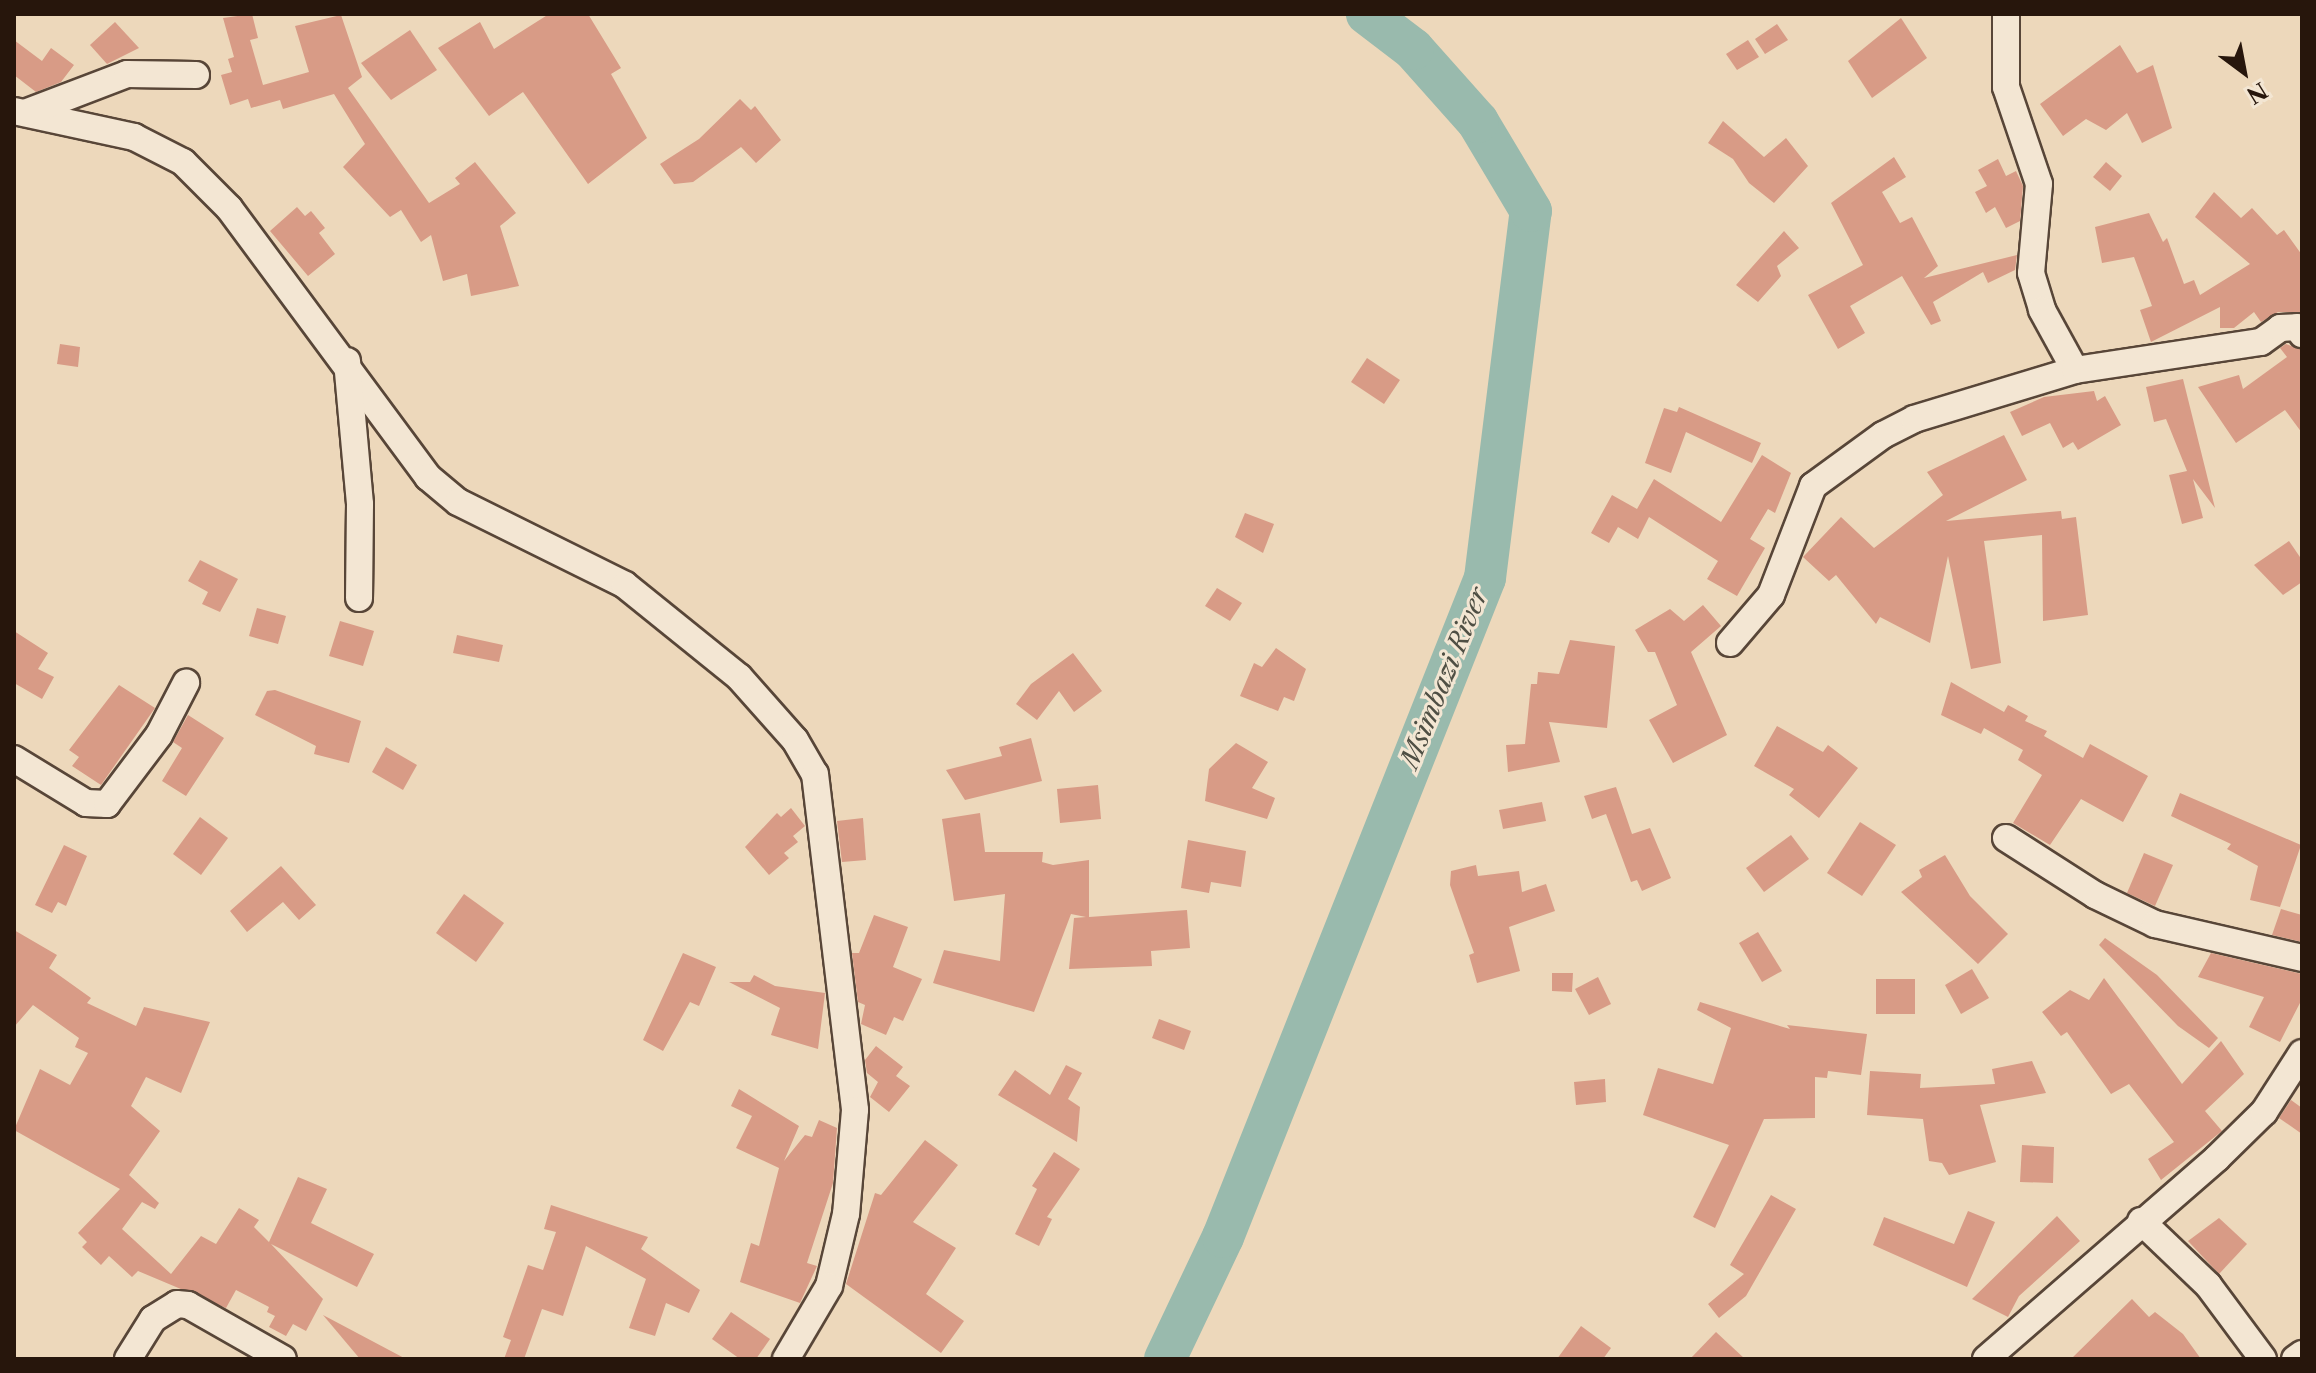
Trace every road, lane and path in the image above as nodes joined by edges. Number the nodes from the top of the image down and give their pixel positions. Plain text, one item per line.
1 (2006, 14) edge
2 (196, 75) dead end
3 (18, 113) edge
4 (2302, 334) edge
5 (347, 361) junction
6 (2075, 370) junction
7 (359, 598) dead end
8 (1730, 643) dead end
9 (186, 683) dead end
10 (14, 759) edge
11 (2006, 838) dead end
12 (2302, 958) edge
13 (2302, 1053) edge
14 (2141, 1221) junction
15 (2302, 1354) edge
16 (128, 1359) edge
17 (283, 1359) edge
18 (786, 1359) edge
19 (1986, 1359) edge
20 (2263, 1359) edge
21 (2295, 1359) edge

1 - 6 street
2 - 3 street
3 - 5 street
4 - 6 street
5 - 7 street
5 - 18 street
6 - 8 street
9 - 10 street
11 - 12 street
13 - 14 street
14 - 19 street
14 - 20 street
15 - 21 street
16 - 17 street

